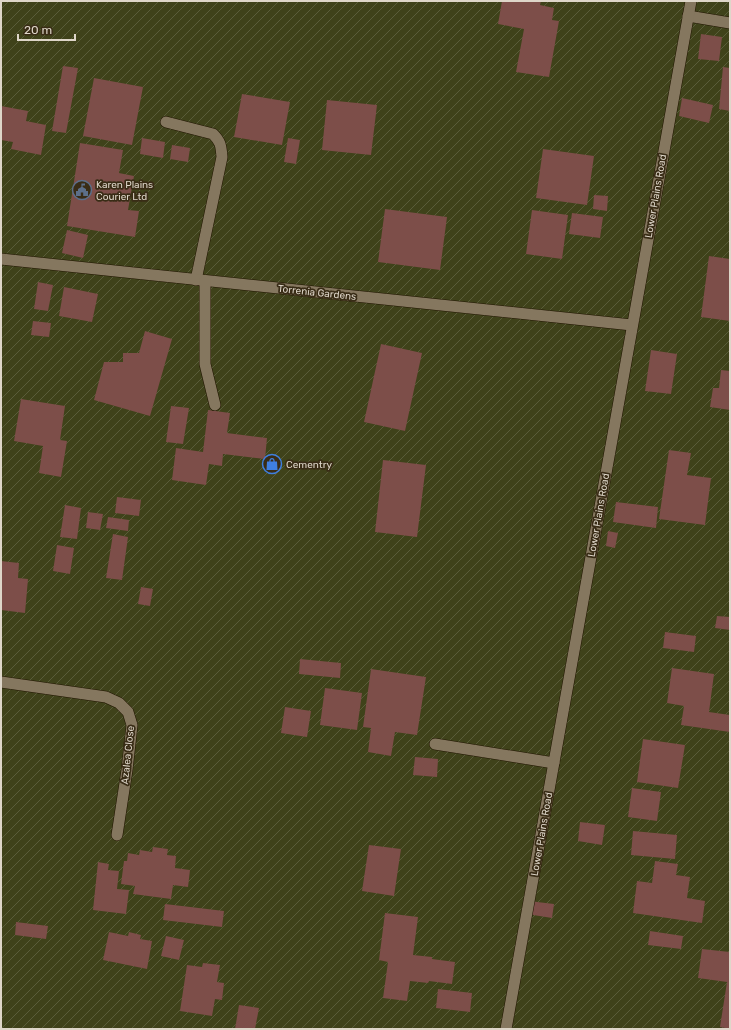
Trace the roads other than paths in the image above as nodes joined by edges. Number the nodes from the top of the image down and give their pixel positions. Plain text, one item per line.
1 (691, 1) edge
2 (688, 16) junction
3 (730, 23) edge
4 (166, 122) dead end
5 (1, 259) edge
6 (200, 280) junction
7 (632, 325) junction
8 (215, 405) dead end
9 (1, 682) edge
10 (435, 744) dead end
11 (554, 763) junction
12 (117, 835) dead end
13 (506, 1029) edge

1 - 2 street, Lower Plains Road
2 - 3 street
2 - 7 street, Lower Plains Road
4 - 6 street
5 - 6 street, Torrenia Gardens
6 - 7 street, Torrenia Gardens
6 - 8 street
7 - 11 street, Lower Plains Road
9 - 12 street, Azalea Close
10 - 11 street
11 - 13 street, Lower Plains Road

